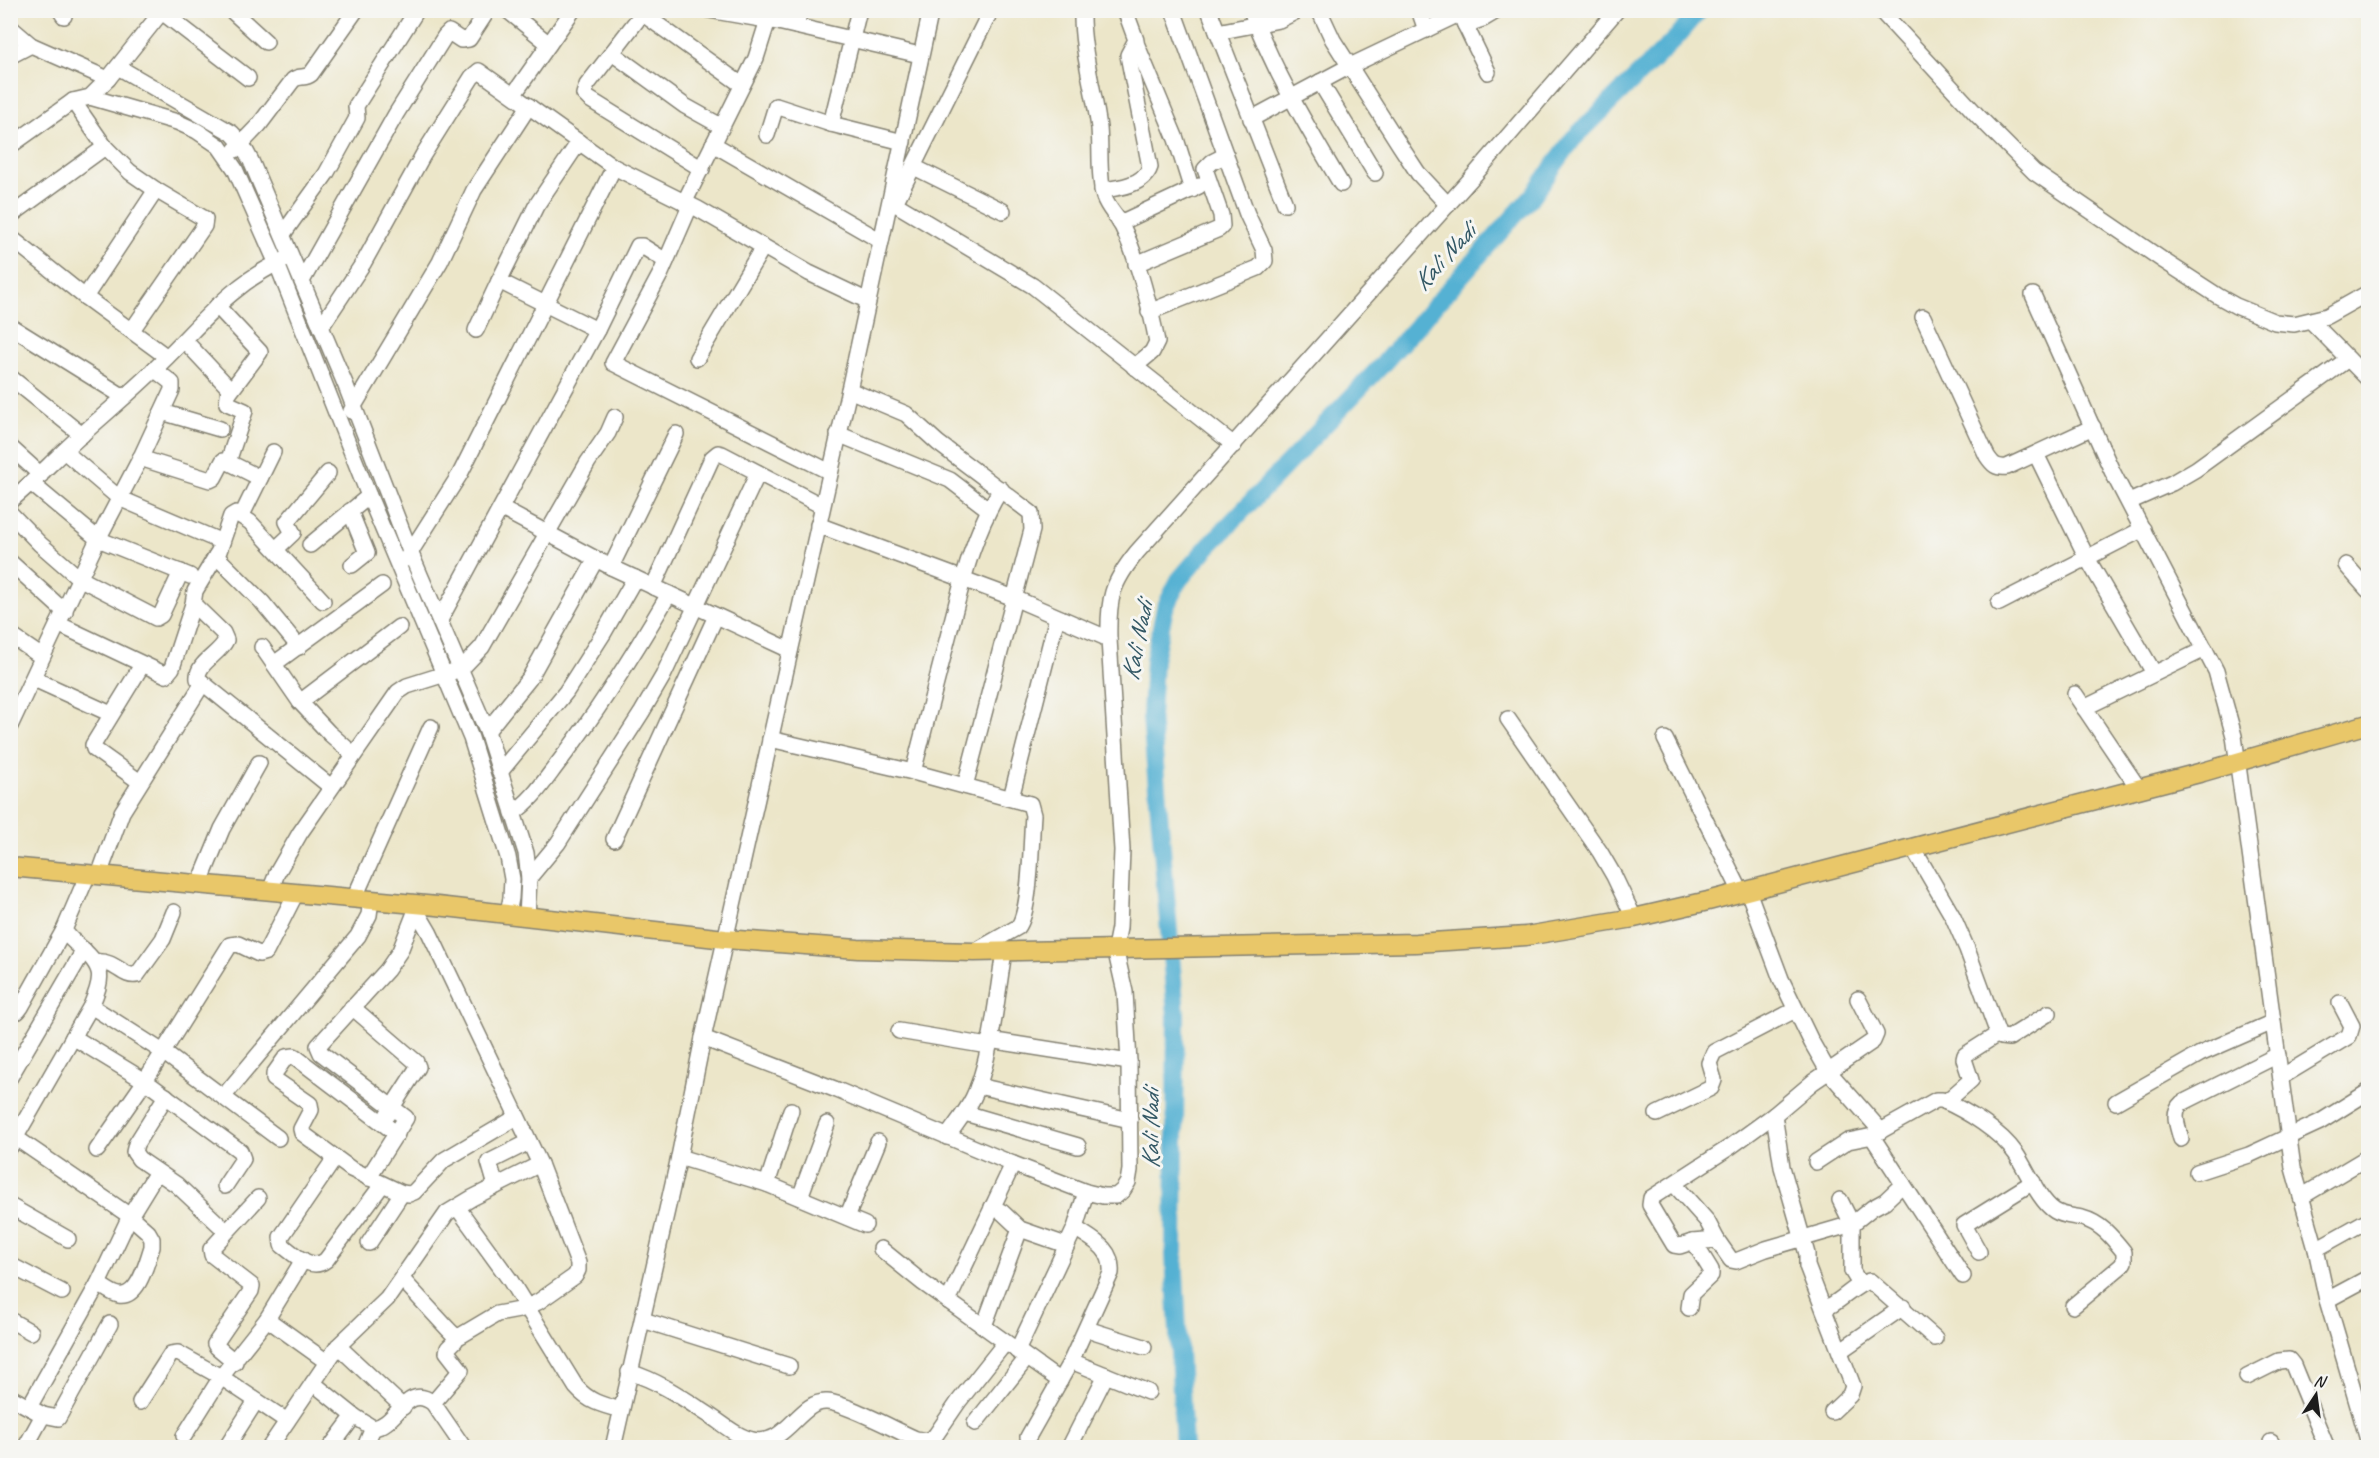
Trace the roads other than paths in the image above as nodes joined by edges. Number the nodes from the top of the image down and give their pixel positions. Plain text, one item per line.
1 (231, 10) edge
2 (356, 10) edge
3 (417, 10) edge
4 (488, 10) edge
5 (507, 10) edge
6 (573, 10) edge
7 (800, 10) edge
8 (860, 10) edge
9 (931, 10) edge
10 (991, 10) edge
11 (1082, 10) edge
12 (1125, 10) edge
13 (1173, 10) edge
14 (1209, 10) edge
15 (1299, 10) edge
16 (1319, 10) edge
17 (1419, 10) edge
18 (1498, 10) edge
19 (1605, 10) edge
20 (1617, 10) edge
21 (1880, 10) edge
22 (162, 11) edge
23 (709, 11) edge
24 (644, 12) edge
25 (1461, 17) edge
26 (1254, 18) edge
27 (768, 20) junction
28 (796, 26) junction
29 (10, 27) edge
30 (1602, 27) junction
31 (1426, 30) junction
32 (1217, 32) junction
33 (852, 40) junction
34 (266, 42) dead end
35 (549, 44) junction
36 (1136, 44) junction
37 (31, 45) junction
38 (612, 53) junction
39 (920, 55) junction
40 (10, 56) edge
41 (118, 66) junction
42 (1350, 66) junction
43 (1488, 72) dead end
44 (248, 78) dead end
45 (108, 79) junction
46 (1320, 82) junction
47 (742, 85) junction
48 (514, 94) junction
49 (90, 97) junction
50 (1291, 98) junction
51 (73, 101) junction
52 (530, 106) junction
53 (1251, 119) junction
54 (831, 124) junction
55 (721, 126) junction
56 (767, 135) dead end
57 (579, 142) junction
58 (903, 142) junction
59 (242, 144) junction
60 (713, 144) junction
61 (10, 146) edge
62 (105, 147) junction
63 (1226, 155) junction
64 (226, 156) junction
65 (614, 167) junction
66 (914, 167) junction
67 (702, 168) junction
68 (1375, 172) dead end
69 (1209, 182) junction
70 (1341, 184) dead end
71 (156, 190) junction
72 (1102, 190) junction
73 (1192, 190) junction
74 (894, 203) junction
75 (1286, 204) dead end
76 (687, 205) junction
77 (1448, 205) junction
78 (1004, 211) dead end
79 (10, 216) edge
80 (887, 218) junction
81 (1120, 223) junction
82 (283, 234) junction
83 (10, 237) edge
84 (881, 241) junction
85 (763, 247) junction
86 (293, 256) junction
87 (666, 261) junction
88 (1136, 264) junction
89 (269, 268) junction
90 (302, 281) junction
91 (499, 281) junction
92 (2368, 293) edge
93 (2033, 295) dead end
94 (85, 297) junction
95 (868, 301) junction
96 (545, 303) junction
97 (217, 306) junction
98 (1149, 312) junction
99 (1923, 317) dead end
100 (2311, 321) junction
101 (10, 327) edge
102 (321, 327) junction
103 (132, 330) junction
104 (476, 330) dead end
105 (597, 330) junction
106 (184, 340) junction
107 (167, 357) junction
108 (697, 358) dead end
109 (2348, 359) junction
110 (1134, 367) junction
111 (154, 369) junction
112 (10, 377) edge
113 (2368, 379) edge
114 (849, 390) junction
115 (230, 392) junction
116 (124, 397) junction
117 (354, 407) junction
118 (162, 412) junction
119 (615, 417) dead end
120 (341, 424) junction
121 (2093, 428) junction
122 (220, 429) dead end
123 (676, 434) dead end
124 (838, 434) junction
125 (82, 435) junction
126 (1234, 445) junction
127 (10, 447) edge
128 (64, 451) junction
129 (273, 452) dead end
130 (2036, 454) junction
131 (140, 458) junction
132 (228, 462) junction
133 (830, 472) junction
134 (328, 473) dead end
135 (758, 473) junction
136 (260, 478) junction
137 (36, 479) junction
138 (1001, 489) junction
139 (119, 498) junction
140 (10, 501) edge
141 (2129, 502) junction
142 (358, 505) junction
143 (822, 506) junction
144 (502, 509) junction
145 (988, 509) junction
146 (10, 513) edge
147 (242, 515) junction
148 (818, 525) junction
149 (2143, 529) junction
150 (547, 533) junction
151 (98, 539) junction
152 (310, 545) dead end
153 (219, 549) junction
154 (276, 549) junction
155 (411, 554) junction
156 (2087, 558) junction
157 (596, 559) junction
158 (10, 562) edge
159 (352, 565) dead end
160 (2346, 565) dead end
161 (398, 566) junction
162 (611, 567) junction
163 (181, 572) junction
164 (80, 578) junction
165 (635, 578) junction
166 (963, 579) junction
167 (201, 581) junction
168 (382, 585) dead end
169 (653, 587) junction
170 (2368, 590) edge
171 (669, 594) junction
172 (1014, 598) junction
173 (323, 601) dead end
174 (1999, 603) dead end
175 (193, 604) junction
176 (695, 607) junction
177 (716, 616) junction
178 (1057, 617) junction
179 (62, 618) junction
180 (440, 620) junction
181 (399, 627) dead end
182 (10, 635) edge
183 (1109, 639) junction
184 (262, 647) dead end
185 (298, 647) junction
186 (2205, 648) junction
187 (790, 650) junction
188 (42, 657) junction
189 (274, 664) junction
190 (142, 665) junction
191 (461, 669) junction
192 (2154, 673) junction
193 (445, 675) junction
194 (33, 679) junction
195 (203, 683) junction
196 (2074, 694) dead end
197 (300, 702) junction
198 (2084, 708) junction
199 (111, 714) junction
200 (1508, 719) dead end
201 (2368, 724) edge
202 (10, 726) edge
203 (431, 727) dead end
204 (487, 732) junction
205 (770, 739) junction
206 (1665, 739) dead end
207 (353, 754) junction
208 (2238, 762) junction
209 (259, 764) dead end
210 (500, 772) junction
211 (913, 772) junction
212 (140, 782) junction
213 (965, 786) junction
214 (331, 787) junction
215 (2139, 789) junction
216 (1011, 798) junction
217 (513, 813) junction
218 (614, 839) dead end
219 (1913, 849) junction
220 (10, 867) edge
221 (93, 875) junction
222 (530, 878) junction
223 (199, 885) junction
224 (270, 891) junction
225 (1745, 891) junction
226 (296, 893) junction
227 (363, 900) junction
228 (417, 907) junction
229 (174, 912) dead end
230 (508, 914) junction
231 (527, 917) junction
232 (1634, 918) junction
233 (64, 930) junction
234 (725, 939) junction
235 (1123, 948) junction
236 (84, 950) junction
237 (974, 952) junction
238 (1004, 952) junction
239 (96, 962) junction
240 (1858, 999) dead end
241 (2340, 1003) dead end
242 (91, 1006) junction
243 (352, 1007) junction
244 (11, 1009) edge
245 (1795, 1010) junction
246 (2049, 1013) dead end
247 (2273, 1022) junction
248 (899, 1031) dead end
249 (1998, 1034) junction
250 (74, 1037) junction
251 (702, 1038) junction
252 (988, 1043) junction
253 (163, 1052) junction
254 (2278, 1054) junction
255 (1130, 1062) junction
256 (1828, 1071) junction
257 (10, 1077) edge
258 (2281, 1077) junction
259 (145, 1081) junction
260 (978, 1086) junction
261 (2368, 1092) edge
262 (166, 1096) junction
263 (223, 1097) junction
264 (1946, 1102) junction
265 (2116, 1102) dead end
266 (393, 1107) junction
267 (791, 1110) dead end
268 (965, 1113) junction
269 (1656, 1114) dead end
270 (1774, 1115) junction
271 (517, 1117) junction
272 (1130, 1120) junction
273 (382, 1123) junction
274 (827, 1124) dead end
275 (1877, 1133) junction
276 (397, 1134) junction
277 (2288, 1136) junction
278 (948, 1137) junction
279 (278, 1138) dead end
280 (2181, 1139) dead end
281 (529, 1142) junction
282 (878, 1142) dead end
283 (13, 1143) edge
284 (1078, 1146) dead end
285 (97, 1150) dead end
286 (679, 1157) junction
287 (2368, 1157) edge
288 (335, 1158) junction
289 (1816, 1162) dead end
290 (540, 1164) junction
291 (158, 1172) junction
292 (2197, 1172) dead end
293 (1007, 1176) junction
294 (375, 1181) junction
295 (2033, 1182) junction
296 (767, 1184) junction
297 (1674, 1184) junction
298 (1902, 1184) junction
299 (225, 1186) dead end
300 (496, 1186) junction
301 (402, 1193) junction
302 (800, 1197) junction
303 (2301, 1197) junction
304 (258, 1198) dead end
305 (1840, 1200) dead end
306 (10, 1206) edge
307 (457, 1207) junction
308 (992, 1207) junction
309 (1080, 1211) junction
310 (130, 1216) junction
311 (847, 1217) junction
312 (2368, 1220) edge
313 (1852, 1224) junction
314 (865, 1225) dead end
315 (1020, 1229) junction
316 (226, 1231) junction
317 (1803, 1238) junction
318 (68, 1239) dead end
319 (1717, 1240) junction
320 (1692, 1242) junction
321 (369, 1243) dead end
322 (1066, 1245) junction
323 (880, 1249) dead end
324 (2316, 1249) junction
325 (1979, 1252) dead end
326 (303, 1260) junction
327 (10, 1265) edge
328 (1963, 1276) dead end
329 (2368, 1278) edge
330 (402, 1279) junction
331 (98, 1284) junction
332 (1860, 1284) junction
333 (62, 1292) dead end
334 (2327, 1300) junction
335 (948, 1301) junction
336 (2073, 1306) dead end
337 (528, 1307) junction
338 (1689, 1308) dead end
339 (1903, 1308) junction
340 (1824, 1309) junction
341 (267, 1319) junction
342 (10, 1320) edge
343 (643, 1320) junction
344 (110, 1324) dead end
345 (984, 1326) junction
346 (1087, 1329) junction
347 (31, 1332) dead end
348 (454, 1335) junction
349 (1935, 1338) dead end
350 (338, 1346) junction
351 (1144, 1347) dead end
352 (1017, 1351) junction
353 (1840, 1351) junction
354 (1071, 1361) junction
355 (235, 1362) junction
356 (327, 1362) junction
357 (789, 1366) dead end
358 (629, 1372) junction
359 (1106, 1375) junction
360 (221, 1377) junction
361 (2247, 1377) dead end
362 (1060, 1381) junction
363 (313, 1383) junction
364 (1148, 1392) dead end
365 (10, 1397) edge
366 (256, 1401) junction
367 (140, 1402) dead end
368 (433, 1403) junction
369 (29, 1407) junction
370 (403, 1407) junction
371 (621, 1410) junction
372 (1832, 1412) dead end
373 (43, 1415) junction
374 (354, 1416) junction
375 (287, 1421) junction
376 (975, 1423) dead end
377 (373, 1428) junction
378 (184, 1436) dead end
379 (1028, 1437) dead end
380 (2368, 1440) edge
381 (25, 1448) edge
382 (226, 1448) edge
383 (269, 1448) edge
384 (330, 1448) edge
385 (371, 1448) edge
386 (464, 1448) edge
387 (613, 1448) edge
388 (1069, 1448) edge
389 (2327, 1448) edge

1 - 34 street
2 - 59 street
3 - 82 street
4 - 90 street
5 - 35 street
6 - 35 street
7 - 28 street
8 - 33 street
9 - 39 street
10 - 66 street
11 - 72 street
12 - 36 street
13 - 63 street
14 - 32 street
15 - 26 street
16 - 42 street
17 - 31 street
18 - 25 street
19 - 30 street
20 - 30 street
21 - 100 street
22 - 41 street
22 - 44 street
23 - 27 street
24 - 38 street
24 - 47 street
25 - 31 street
25 - 43 street
26 - 32 street
26 - 50 street
27 - 28 street
27 - 47 street
28 - 33 street
29 - 37 street
30 - 77 street
31 - 42 street
32 - 53 street
33 - 39 street
33 - 54 street
35 - 48 street
36 - 72 street
36 - 73 street
37 - 40 street
37 - 45 street
38 - 55 street
38 - 67 street
39 - 58 street
41 - 45 street
41 - 59 street
42 - 46 street
42 - 77 street
45 - 49 street
46 - 50 street
46 - 68 street
47 - 55 street
48 - 52 street
48 - 102 street
49 - 51 street
49 - 64 street
50 - 53 street
50 - 70 street
51 - 61 street
51 - 62 street
52 - 57 street
52 - 117 street
53 - 75 street
54 - 56 street
54 - 58 street
55 - 60 street
57 - 65 street
57 - 91 street
58 - 80 street
59 - 64 street
59 - 82 street
60 - 67 street
60 - 84 street
62 - 71 street
62 - 79 street
63 - 69 street
63 - 98 street
64 - 89 street
65 - 76 street
65 - 96 street
66 - 74 street
66 - 78 street
67 - 76 street
69 - 73 street
69 - 88 street
71 - 94 street
71 - 103 street
72 - 81 street
73 - 81 street
74 - 80 street
74 - 110 street
76 - 85 street
76 - 87 street
77 - 126 street
80 - 84 street
81 - 88 street
82 - 86 street
83 - 94 street
84 - 95 street
85 - 95 street
85 - 108 street
86 - 89 street
86 - 90 street
87 - 105 street
87 - 133 street
88 - 98 street
89 - 97 street
89 - 120 street
90 - 102 street
91 - 96 street
91 - 104 street
92 - 100 street
93 - 121 street
94 - 103 street
95 - 114 street
96 - 105 street
96 - 155 street
97 - 106 street
97 - 115 street
98 - 110 street
99 - 130 street
100 - 109 street
101 - 116 street
102 - 117 street
103 - 107 street
105 - 144 street
106 - 107 street
106 - 115 street
107 - 111 street
109 - 113 street
109 - 141 street
110 - 126 street
111 - 116 street
111 - 118 street
112 - 125 street
114 - 124 street
114 - 138 street
115 - 132 street
116 - 125 street
117 - 120 street
117 - 155 street
118 - 122 street
118 - 131 street
119 - 150 street
120 - 142 street
121 - 130 street
121 - 141 street
123 - 162 street
124 - 133 street
124 - 145 street
125 - 128 street
126 - 183 street
127 - 137 street
128 - 137 street
128 - 139 street
129 - 136 street
130 - 156 street
131 - 132 street
131 - 139 street
132 - 136 street
133 - 143 street
134 - 154 street
135 - 143 street
135 - 169 street
135 - 176 street
136 - 147 street
137 - 140 street
137 - 151 street
138 - 145 street
138 - 172 street
139 - 151 street
139 - 153 street
141 - 149 street
142 - 152 street
142 - 159 street
142 - 161 street
143 - 148 street
144 - 150 street
144 - 180 street
145 - 166 street
146 - 164 street
147 - 153 street
147 - 154 street
148 - 166 street
148 - 187 street
149 - 156 street
149 - 186 street
150 - 157 street
150 - 191 street
151 - 163 street
151 - 164 street
153 - 167 street
153 - 185 street
154 - 173 street
155 - 161 street
155 - 180 street
156 - 174 street
156 - 192 street
157 - 162 street
157 - 204 street
158 - 179 street
160 - 170 street
161 - 193 street
162 - 165 street
163 - 164 street
163 - 167 street
164 - 179 street
165 - 169 street
165 - 210 street
166 - 172 street
166 - 211 street
167 - 175 street
168 - 185 street
169 - 171 street
171 - 176 street
171 - 217 street
172 - 178 street
172 - 213 street
175 - 190 street
175 - 195 street
176 - 177 street
176 - 222 street
177 - 187 street
177 - 218 street
178 - 183 street
178 - 216 street
179 - 188 street
179 - 190 street
180 - 191 street
181 - 197 street
182 - 188 street
183 - 235 street
184 - 189 street
185 - 189 street
186 - 192 street
186 - 208 street
187 - 205 street
188 - 194 street
189 - 197 street
190 - 199 street
191 - 193 street
191 - 204 street
192 - 198 street
193 - 207 street
193 - 230 street
194 - 199 street
194 - 202 street
195 - 212 street
195 - 214 street
196 - 198 street
197 - 207 street
198 - 215 street
199 - 212 street
200 - 232 street
201 - 208 main road
203 - 227 street
204 - 210 street
205 - 211 street
205 - 234 street
206 - 225 street
207 - 214 street
208 - 215 main road
208 - 247 street
209 - 223 street
210 - 217 street
211 - 213 street
212 - 221 street
213 - 216 street
214 - 224 street
215 - 219 main road
216 - 237 street
217 - 222 street
219 - 225 main road
219 - 249 street
220 - 221 main road
221 - 223 main road
221 - 233 street
222 - 231 street
223 - 224 main road
224 - 226 main road
225 - 232 main road
225 - 245 street
226 - 227 main road
226 - 253 street
227 - 228 main road
227 - 263 street
228 - 230 main road
228 - 243 street
228 - 271 street
229 - 239 street
230 - 231 main road
231 - 234 main road
232 - 235 main road
233 - 236 street
233 - 244 street
234 - 237 main road
234 - 251 street
235 - 238 main road
235 - 255 street
236 - 239 street
236 - 257 street
237 - 238 main road
238 - 252 street
239 - 242 street
240 - 256 street
241 - 258 street
242 - 250 street
242 - 253 street
243 - 266 street
243 - 266 street
245 - 256 street
245 - 269 street
246 - 249 street
247 - 254 street
247 - 265 street
248 - 252 street
249 - 264 street
250 - 259 street
250 - 283 street
251 - 278 street
251 - 286 street
252 - 255 street
252 - 260 street
253 - 259 street
253 - 263 street
254 - 258 street
254 - 280 street
255 - 272 street
256 - 270 street
256 - 275 street
258 - 277 street
259 - 262 street
259 - 285 street
260 - 268 street
260 - 272 street
261 - 277 street
262 - 291 street
262 - 299 street
263 - 279 street
264 - 275 street
264 - 295 street
266 - 273 street
266 - 276 street
267 - 296 street
268 - 278 street
268 - 284 street
270 - 297 street
270 - 317 street
271 - 281 street
271 - 301 street
272 - 309 street
273 - 276 street
273 - 288 street
274 - 302 street
275 - 289 street
275 - 298 street
276 - 294 street
277 - 292 street
277 - 303 street
278 - 293 street
281 - 290 street
281 - 300 street
282 - 311 street
283 - 310 street
286 - 296 street
286 - 343 street
287 - 303 street
288 - 294 street
288 - 326 street
290 - 300 street
290 - 337 street
291 - 310 street
291 - 316 street
293 - 308 street
293 - 309 street
294 - 301 street
294 - 326 street
295 - 325 street
295 - 336 street
296 - 302 street
297 - 319 street
297 - 320 street
298 - 313 street
298 - 328 street
300 - 307 street
301 - 321 street
302 - 311 street
303 - 324 street
304 - 316 street
305 - 313 street
306 - 318 street
307 - 330 street
307 - 337 street
308 - 315 street
308 - 335 street
309 - 322 street
309 - 346 street
310 - 331 street
310 - 331 street
311 - 314 street
312 - 324 street
313 - 317 street
313 - 332 street
315 - 322 street
315 - 345 street
316 - 355 street
317 - 319 street
317 - 340 street
319 - 320 street
320 - 338 street
322 - 352 street
323 - 335 street
324 - 334 street
326 - 341 street
327 - 333 street
329 - 334 street
330 - 348 street
330 - 350 street
331 - 369 street
332 - 339 street
332 - 340 street
334 - 380 street
335 - 345 street
337 - 348 street
337 - 371 street
339 - 349 street
339 - 353 street
340 - 353 street
341 - 355 street
341 - 356 street
342 - 347 street
343 - 357 street
343 - 358 street
344 - 373 street
345 - 352 street
346 - 351 street
346 - 354 street
348 - 368 street
350 - 356 street
350 - 370 street
352 - 358 street
352 - 362 street
352 - 376 street
353 - 372 street
354 - 359 street
354 - 362 street
355 - 360 street
356 - 363 street
358 - 371 street
359 - 364 street
359 - 388 street
360 - 366 street
360 - 367 street
360 - 378 street
361 - 389 street
362 - 379 street
363 - 374 street
363 - 375 street
365 - 369 street
366 - 375 street
366 - 382 street
368 - 370 street
368 - 386 street
369 - 373 street
370 - 377 street
371 - 387 street
373 - 381 street
374 - 377 street
374 - 384 street
375 - 383 street
377 - 385 street

